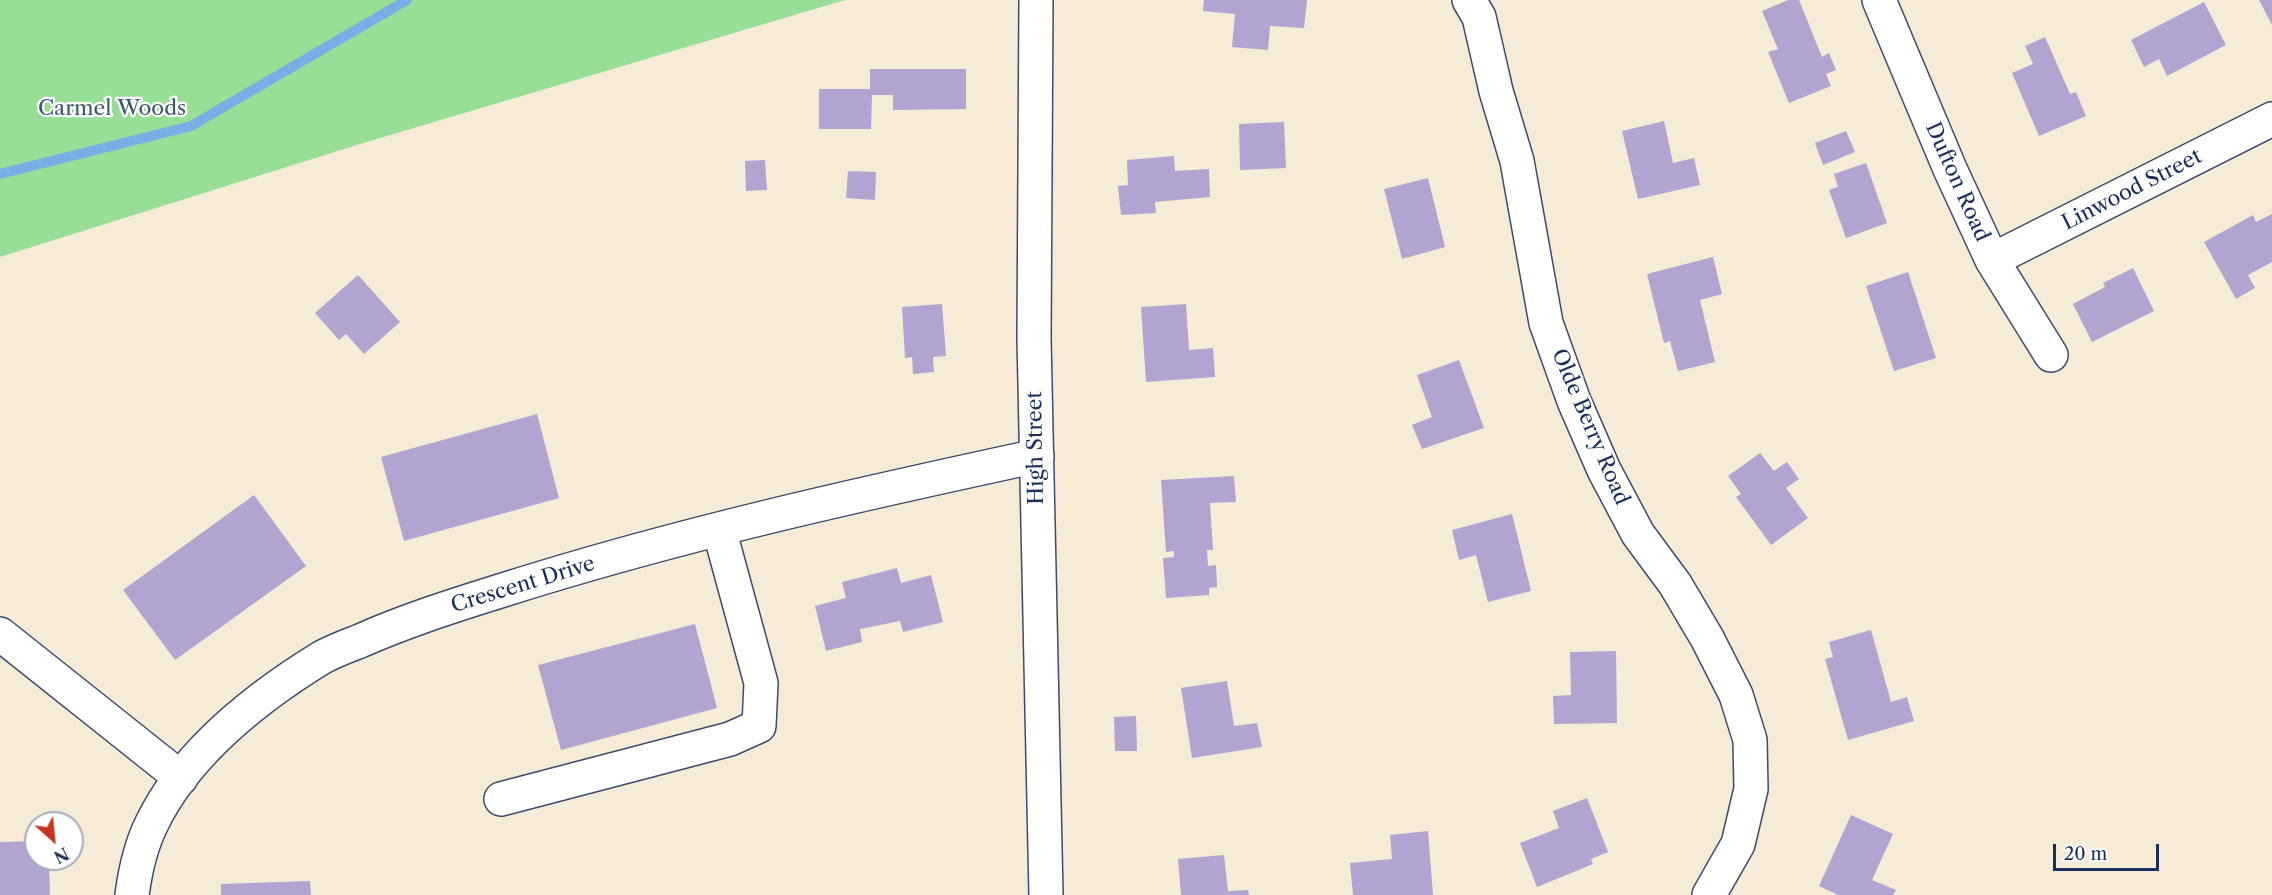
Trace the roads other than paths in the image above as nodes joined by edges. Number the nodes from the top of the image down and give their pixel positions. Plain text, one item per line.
1 (1036, 0) edge
2 (1469, 0) edge
3 (1879, 0) edge
4 (2272, 119) edge
5 (1992, 260) junction
6 (2051, 355) dead end
7 (1036, 456) junction
8 (719, 530) junction
9 (0, 634) edge
10 (180, 778) junction
11 (501, 799) dead end
12 (132, 895) edge
13 (1046, 895) edge
14 (1708, 895) edge

1 - 7 street, High Street
2 - 14 street, Olde Berry Road
3 - 5 street, Dufton Road
4 - 5 street, Linwood Street
5 - 6 street, Dufton Road
7 - 8 street, Crescent Drive
7 - 13 street, High Street
8 - 10 street, Crescent Drive
8 - 11 street
9 - 10 street
10 - 12 street, Crescent Drive

